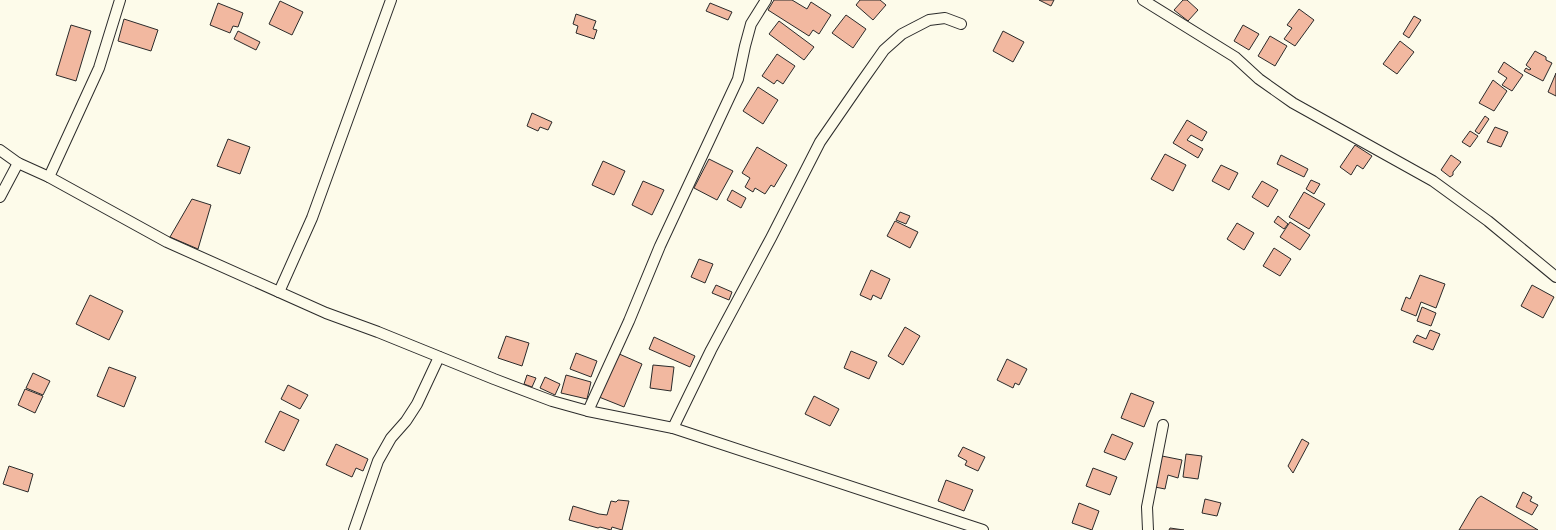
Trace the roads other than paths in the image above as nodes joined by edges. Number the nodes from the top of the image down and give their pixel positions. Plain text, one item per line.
1 (120, 0) edge
2 (391, 0) edge
3 (766, 0) edge
4 (1143, 0) edge
5 (961, 24) dead end
6 (0, 150) edge
7 (18, 163) junction
8 (49, 177) junction
9 (0, 197) edge
10 (1556, 277) edge
11 (278, 292) junction
12 (439, 357) junction
13 (588, 411) junction
14 (1163, 425) dead end
15 (673, 428) junction
16 (354, 530) edge
17 (983, 530) edge
18 (1148, 530) edge

1 - 8 street
2 - 11 street
3 - 13 street
4 - 10 street
5 - 15 street
6 - 7 street
7 - 8 street
7 - 9 street
8 - 11 street
11 - 12 street
12 - 13 street
12 - 16 street
13 - 15 street
14 - 18 street
15 - 17 street

